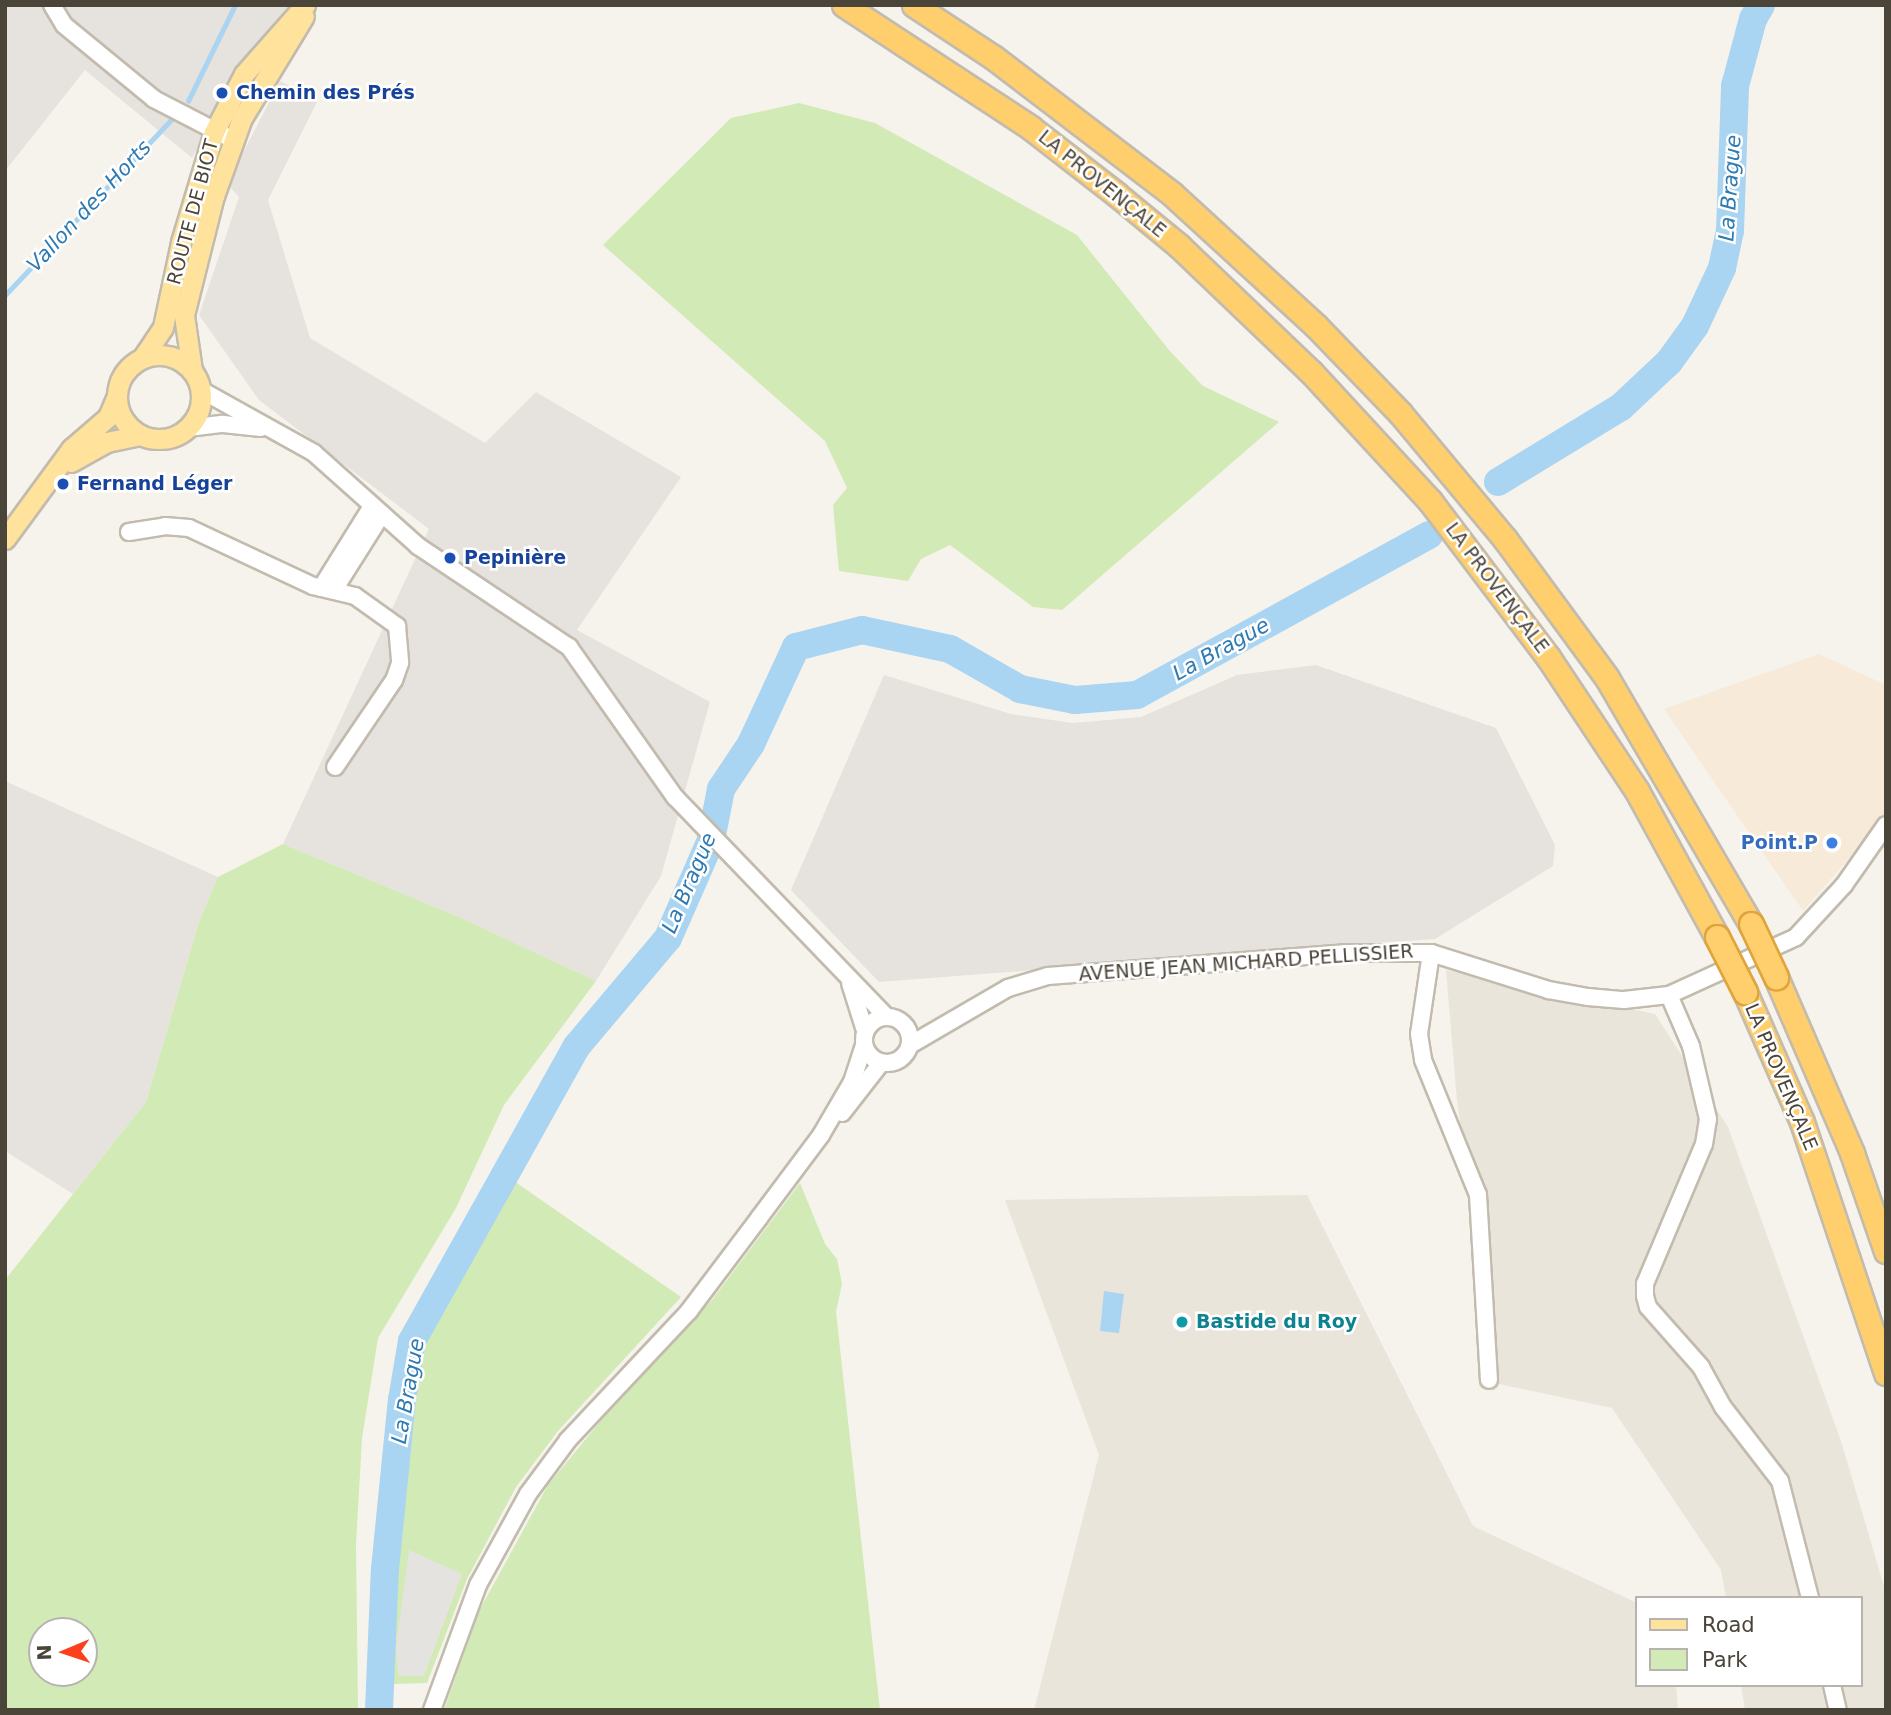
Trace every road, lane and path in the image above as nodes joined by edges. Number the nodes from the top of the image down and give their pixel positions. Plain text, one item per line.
1 (52, 5) edge
2 (305, 5) edge
3 (310, 5) edge
4 (844, 5) edge
5 (914, 5) edge
6 (214, 132) junction
7 (233, 140) junction
8 (143, 357) junction
9 (192, 370) junction
10 (201, 390) junction
11 (117, 396) junction
12 (188, 428) junction
13 (270, 429) junction
14 (140, 435) junction
15 (59, 470) junction
16 (377, 510) junction
17 (130, 532) dead end
18 (5, 538) edge
19 (328, 589) junction
20 (335, 767) dead end
21 (1886, 825) edge
22 (1431, 953) junction
23 (846, 974) junction
24 (1669, 995) junction
25 (961, 1014) junction
26 (886, 1016) junction
27 (905, 1025) junction
28 (864, 1038) junction
29 (910, 1045) junction
30 (881, 1063) junction
31 (821, 1135) junction
32 (1886, 1251) edge
33 (1886, 1373) edge
34 (1489, 1380) dead end
35 (1809, 1596) edge
36 (1832, 1687) edge
37 (432, 1710) edge
38 (1838, 1710) edge

1 - 6 street
2 - 6 main road, ROUTE DE BIOT
3 - 7 main road, ROUTE DE BIOT
4 - 33 highway, LA PROVENÇALE, bridge
5 - 32 highway, LA PROVENÇALE, bridge
6 - 7 street
6 - 8 main road, ROUTE DE BIOT
7 - 9 main road, ROUTE DE BIOT
8 - 9 main road
8 - 11 main road
9 - 10 main road
10 - 12 main road
10 - 13 street
11 - 14 main road
11 - 15 main road
12 - 13 street
12 - 14 main road
13 - 16 street
14 - 15 main road
15 - 18 main road
16 - 19 street
16 - 23 street
17 - 19 street
19 - 20 street
21 - 24 street, AVENUE JEAN MICHARD PELLISSIER
22 - 24 street, AVENUE JEAN MICHARD PELLISSIER
22 - 25 street, AVENUE JEAN MICHARD PELLISSIER
22 - 34 street
23 - 26 street
23 - 28 street
24 - 35 street
25 - 27 street, AVENUE JEAN MICHARD PELLISSIER
25 - 29 street, AVENUE JEAN MICHARD PELLISSIER
26 - 27 street
26 - 28 street
27 - 29 street
28 - 30 street
28 - 31 street
29 - 30 street
30 - 31 street
31 - 37 street
36 - 38 street

